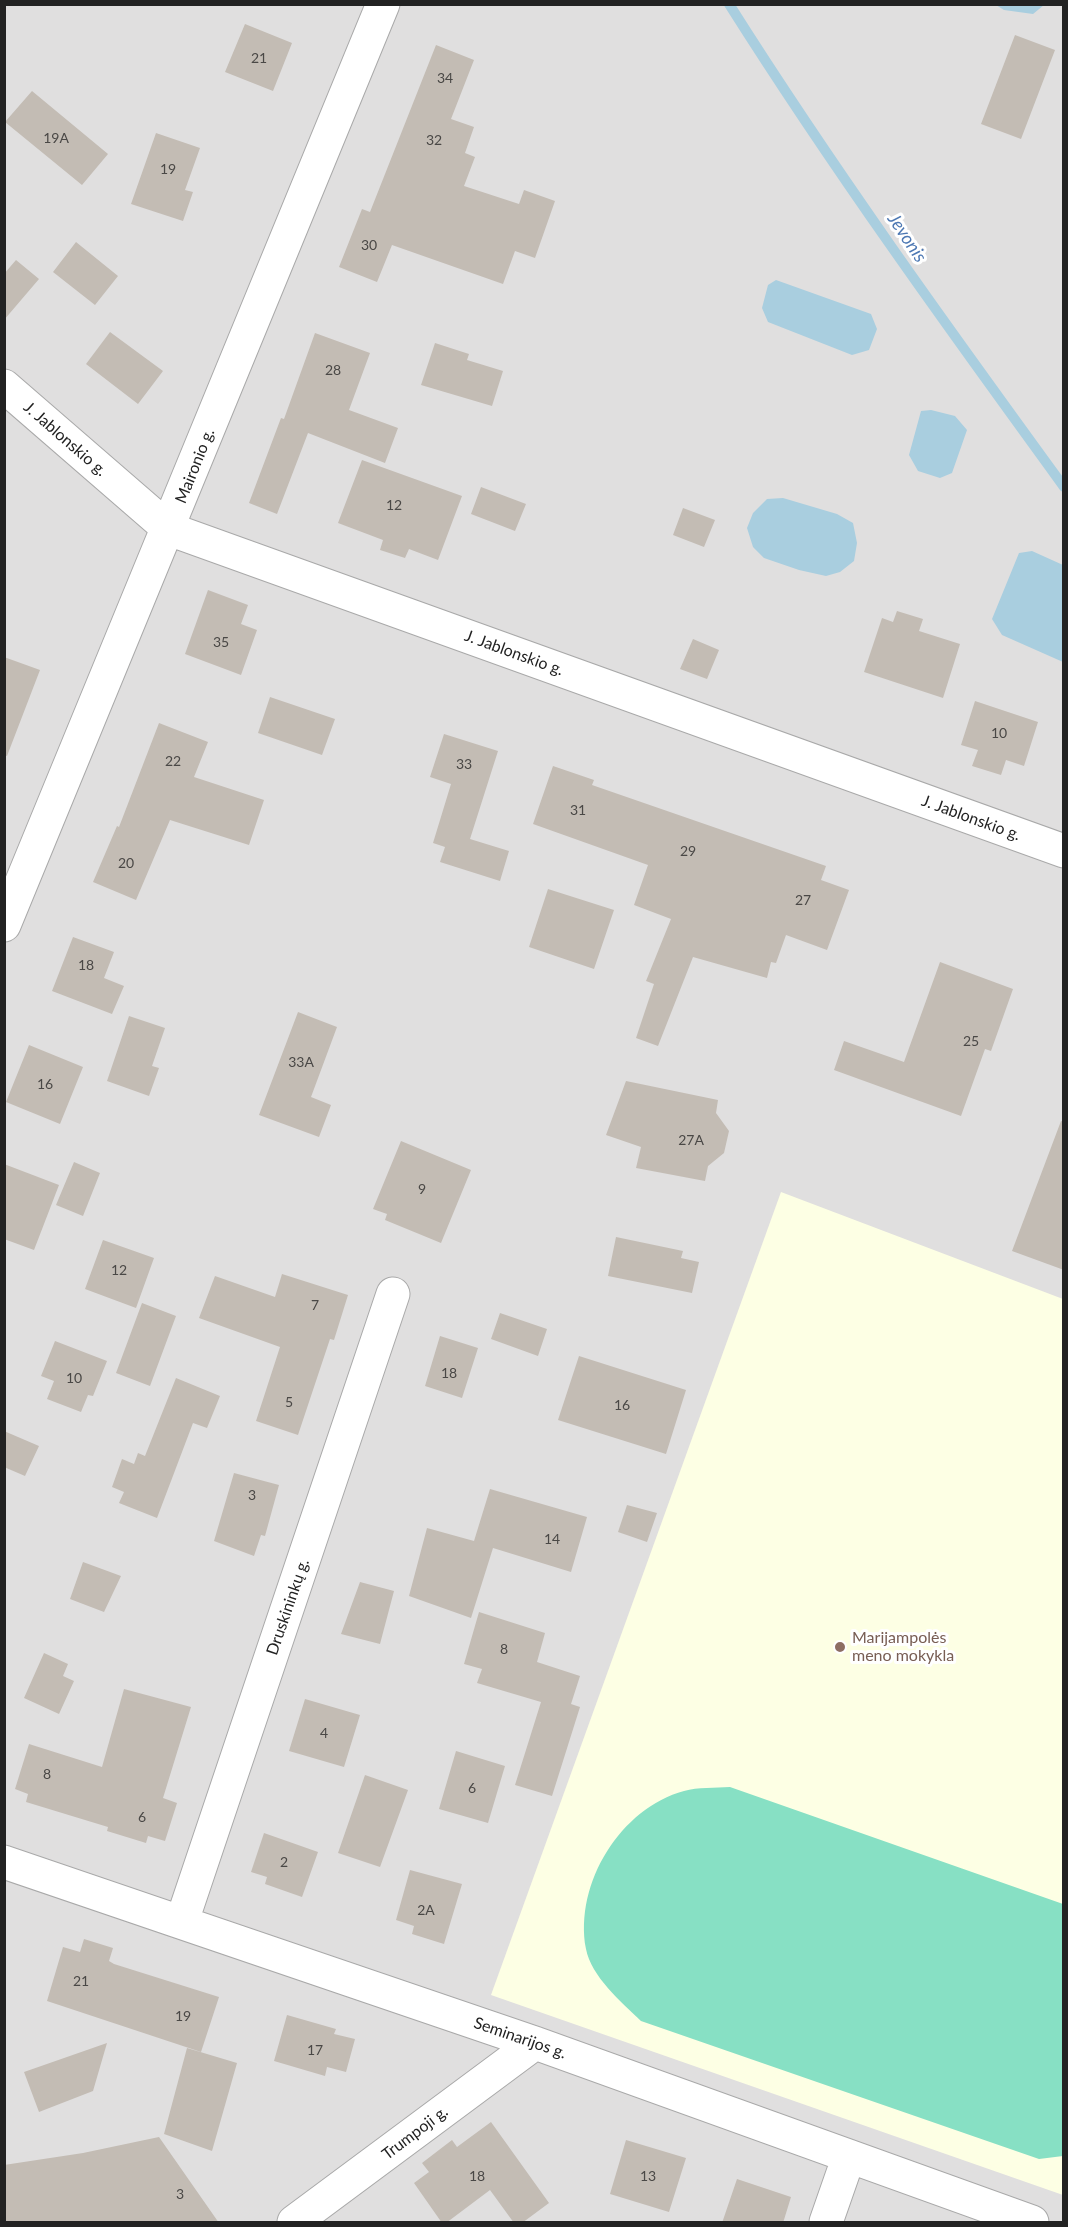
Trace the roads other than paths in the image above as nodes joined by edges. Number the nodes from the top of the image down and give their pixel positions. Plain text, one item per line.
1 (383, 4) edge
2 (4, 386) edge
3 (169, 529) junction
4 (1064, 851) edge
5 (4, 926) edge
6 (393, 1294) dead end
7 (4, 1862) edge
8 (182, 1921) junction
9 (535, 2043) junction
10 (849, 2156) junction
11 (294, 2223) edge
12 (826, 2223) edge
13 (1032, 2223) edge

1 - 3 street, Maironio g.
2 - 3 street, J. Jablonskio g.
3 - 4 street, J. Jablonskio g.
3 - 5 street, Maironio g.
6 - 8 street, Druskininkų g.
7 - 8 street, Seminarijos g.
8 - 9 street, Seminarijos g.
9 - 10 street, Seminarijos g.
9 - 11 street, Trumpoji g.
10 - 12 street
10 - 13 street, Seminarijos g.

